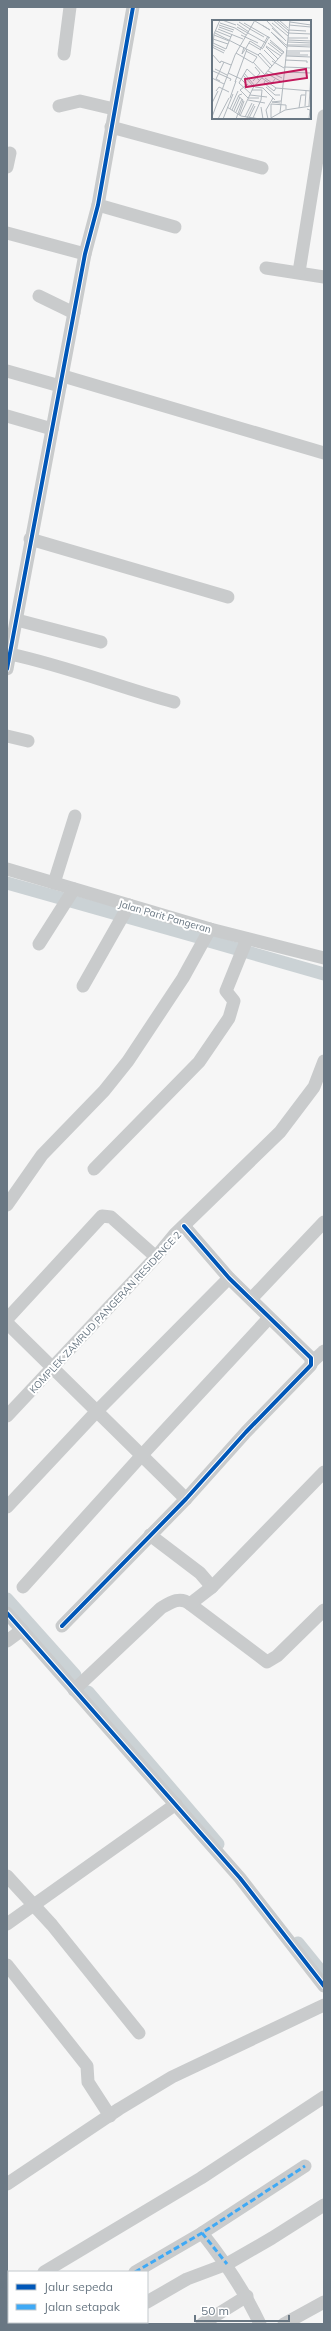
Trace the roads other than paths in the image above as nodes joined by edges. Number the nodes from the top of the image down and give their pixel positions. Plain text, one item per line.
1 (70, 7) edge
2 (133, 7) edge
3 (64, 54) dead end
4 (59, 106) dead end
5 (114, 109) junction
6 (324, 116) edge
7 (111, 126) junction
8 (10, 153) dead end
9 (7, 168) edge
10 (262, 168) dead end
11 (98, 206) junction
12 (175, 228) dead end
13 (7, 233) edge
14 (85, 254) junction
15 (266, 268) dead end
16 (299, 272) junction
17 (324, 277) edge
18 (39, 296) dead end
19 (74, 313) junction
20 (7, 372) edge
21 (61, 381) junction
22 (7, 416) edge
23 (52, 429) junction
24 (324, 453) edge
25 (30, 539) junction
26 (228, 597) dead end
27 (17, 620) junction
28 (101, 642) dead end
29 (10, 654) junction
30 (7, 669) edge
31 (174, 702) dead end
32 (7, 736) edge
33 (28, 741) dead end
34 (74, 816) dead end
35 (7, 869) edge
36 (54, 883) junction
37 (72, 892) junction
38 (129, 905) junction
39 (210, 929) junction
40 (247, 939) junction
41 (39, 944) dead end
42 (324, 958) edge
43 (83, 986) dead end
44 (324, 1061) edge
45 (94, 1169) dead end
46 (7, 1205) edge
47 (324, 1222) edge
48 (184, 1226) junction
49 (156, 1257) junction
50 (229, 1278) junction
51 (251, 1298) junction
52 (7, 1319) edge
53 (268, 1319) junction
54 (7, 1323) edge
55 (324, 1351) edge
56 (312, 1362) junction
57 (54, 1368) junction
58 (97, 1411) junction
59 (8, 1415) edge
60 (142, 1455) junction
61 (324, 1472) edge
62 (186, 1499) junction
63 (7, 1507) edge
64 (150, 1535) junction
65 (212, 1586) junction
66 (23, 1587) dead end
67 (190, 1604) junction
68 (324, 1610) edge
69 (7, 1613) edge
70 (62, 1626) dead end
71 (22, 1630) junction
72 (7, 1641) edge
73 (74, 1690) junction
74 (176, 1804) junction
75 (7, 1876) edge
76 (33, 1905) junction
77 (7, 1924) edge
78 (7, 1965) edge
79 (324, 1986) edge
80 (324, 2005) edge
81 (139, 2033) dead end
82 (324, 2097) edge
83 (110, 2116) junction
84 (305, 2166) dead end
85 (7, 2184) edge
86 (324, 2205) edge
87 (202, 2233) junction
88 (227, 2264) junction
89 (46, 2271) edge
90 (137, 2271) edge
91 (246, 2296) junction
92 (148, 2301) edge
93 (324, 2302) edge
94 (202, 2324) edge
95 (260, 2324) edge
96 (284, 2324) edge

1 - 3 street
2 - 5 street
4 - 5 street
5 - 7 street
6 - 16 street
7 - 10 street
7 - 11 street
8 - 9 street
11 - 12 street
11 - 14 street
13 - 14 street
14 - 19 street
15 - 16 street
16 - 17 street
18 - 19 street
19 - 21 street
20 - 21 street
21 - 23 street
21 - 24 street
22 - 23 street
23 - 25 street
25 - 26 street
25 - 27 street
27 - 28 street
27 - 29 street
29 - 30 street
29 - 31 street
32 - 33 street
34 - 36 street
35 - 36 street, Jalan Parit Pangeran
36 - 37 street, Jalan Parit Pangeran
37 - 38 street, Jalan Parit Pangeran
37 - 41 street
38 - 39 street, Jalan Parit Pangeran
38 - 43 street
39 - 40 street, Jalan Parit Pangeran
39 - 46 street
40 - 42 street, Jalan Parit Pangeran
40 - 45 street
44 - 48 street, KOMPLEK ZAMRUD PANGERAN RESIDENCE 2
47 - 51 street
48 - 49 street, KOMPLEK ZAMRUD PANGERAN RESIDENCE 2
48 - 50 street
49 - 52 street
49 - 57 street, KOMPLEK ZAMRUD PANGERAN RESIDENCE 2
50 - 51 street
50 - 58 street
51 - 53 street
53 - 56 street
53 - 60 street
54 - 57 street
55 - 56 street
56 - 62 street
57 - 58 street
57 - 59 street, KOMPLEK ZAMRUD PANGERAN RESIDENCE 2
58 - 60 street
58 - 63 street
60 - 62 street
60 - 66 street
61 - 65 street
62 - 64 street
64 - 65 street
64 - 70 street
65 - 67 street
67 - 68 street
67 - 73 street
69 - 71 street
71 - 72 street
71 - 73 street
73 - 74 street
74 - 76 street
74 - 79 street
75 - 76 street
76 - 77 street
76 - 81 street
78 - 83 street
80 - 83 street
82 - 89 street
83 - 85 street
84 - 87 street
86 - 88 street
87 - 88 street
87 - 90 street
88 - 91 street
88 - 92 street
91 - 94 street
91 - 95 street
93 - 96 street

